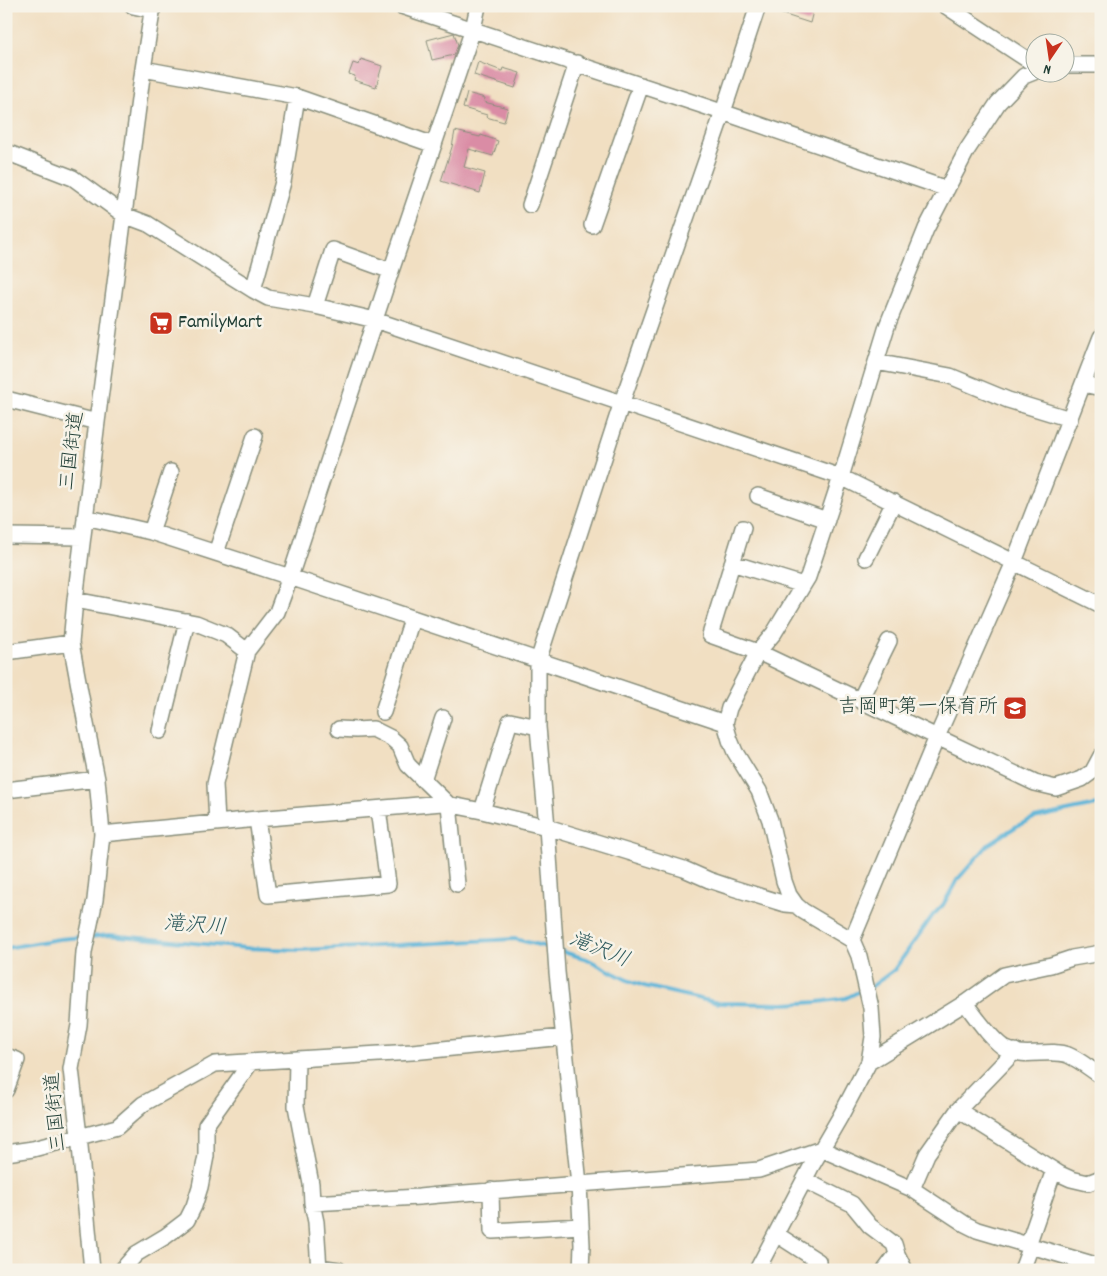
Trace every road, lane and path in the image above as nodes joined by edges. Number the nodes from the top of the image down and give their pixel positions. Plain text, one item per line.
1 (133, 6) edge
2 (402, 6) edge
3 (478, 6) edge
4 (758, 6) edge
5 (946, 6) edge
6 (152, 8) edge
7 (473, 29) junction
8 (1024, 57) edge
9 (577, 64) junction
10 (1101, 64) edge
11 (1074, 65) edge
12 (143, 69) junction
13 (1024, 76) edge
14 (641, 85) junction
15 (297, 97) junction
16 (723, 112) junction
17 (434, 145) junction
18 (6, 152) edge
19 (947, 188) junction
20 (530, 205) dead end
21 (124, 215) junction
22 (592, 224) dead end
23 (391, 271) junction
24 (253, 290) junction
25 (315, 306) junction
26 (375, 320) junction
27 (1101, 337) edge
28 (876, 362) junction
29 (1083, 384) junction
30 (1101, 388) edge
31 (6, 399) edge
32 (622, 402) junction
33 (1070, 419) junction
34 (97, 422) junction
35 (255, 436) dead end
36 (171, 472) dead end
37 (842, 477) junction
38 (758, 496) dead end
39 (894, 502) junction
40 (85, 517) junction
41 (827, 520) junction
42 (743, 528) dead end
43 (151, 532) junction
44 (6, 536) edge
45 (83, 537) junction
46 (216, 553) junction
47 (866, 558) dead end
48 (1014, 562) junction
49 (732, 563) junction
50 (290, 577) junction
51 (803, 584) junction
52 (75, 600) junction
53 (1101, 605) edge
54 (412, 619) junction
55 (187, 621) junction
56 (889, 641) dead end
57 (72, 643) junction
58 (246, 651) junction
59 (6, 652) edge
60 (758, 652) junction
61 (538, 661) junction
62 (860, 700) junction
63 (383, 712) dead end
64 (443, 718) dead end
65 (725, 723) junction
66 (538, 726) junction
67 (340, 729) dead end
68 (160, 731) dead end
69 (937, 737) junction
70 (1101, 756) edge
71 (97, 779) junction
72 (423, 780) junction
73 (6, 790) edge
74 (449, 805) junction
75 (378, 809) junction
76 (482, 811) junction
77 (257, 819) junction
78 (217, 823) junction
79 (547, 827) junction
80 (102, 834) junction
81 (458, 884) dead end
82 (796, 905) junction
83 (852, 940) junction
84 (1101, 953) edge
85 (965, 1003) junction
86 (564, 1036) junction
87 (1015, 1051) junction
88 (6, 1056) edge
89 (297, 1060) junction
90 (250, 1062) junction
91 (869, 1062) junction
92 (1101, 1076) edge
93 (6, 1090) edge
94 (958, 1110) junction
95 (79, 1136) junction
96 (821, 1148) junction
97 (6, 1154) edge
98 (1054, 1170) junction
99 (1101, 1178) edge
100 (804, 1180) junction
101 (579, 1184) junction
102 (912, 1188) junction
103 (491, 1190) junction
104 (312, 1203) junction
105 (581, 1226) junction
106 (776, 1234) junction
107 (1029, 1246) junction
108 (897, 1254) junction
109 (319, 1268) edge
110 (92, 1270) edge
111 (122, 1270) edge
112 (339, 1270) edge
113 (582, 1270) edge
114 (757, 1270) edge
115 (818, 1270) edge
116 (885, 1270) edge
117 (905, 1270) edge
118 (1022, 1270) edge
119 (1098, 1270) edge

1 - 6 street
2 - 7 street
3 - 7 street
4 - 16 street
5 - 8 street
6 - 12 street, 三国街道
7 - 9 street
7 - 17 street
9 - 14 street
9 - 20 street
10 - 11 street
12 - 15 street
12 - 21 street, 三国街道
13 - 19 street
14 - 16 street
14 - 22 street
15 - 17 street
15 - 24 street
16 - 19 street
16 - 32 street
17 - 23 street
18 - 21 street
19 - 28 street
21 - 24 street
21 - 34 street, 三国街道
23 - 25 street
23 - 26 street
24 - 25 street
25 - 26 street
26 - 32 street
26 - 50 street
27 - 29 street
28 - 33 street
28 - 37 street
29 - 30 street
29 - 33 street
31 - 34 street
32 - 37 street
32 - 61 street
33 - 48 street
34 - 40 street, 三国街道
35 - 46 street
36 - 43 street
37 - 39 street
37 - 41 street
38 - 41 street
39 - 47 street
39 - 48 street
40 - 43 street
40 - 45 street, 三国街道
41 - 51 street
42 - 49 street
43 - 46 street
44 - 45 street
45 - 52 street, 三国街道
46 - 50 street
48 - 53 street
48 - 69 street
49 - 51 street
49 - 60 street
50 - 54 street
50 - 58 street
51 - 60 street
52 - 55 street
52 - 57 street, 三国街道
54 - 61 street
54 - 63 street
55 - 58 street
55 - 68 street
56 - 62 street
57 - 59 street
57 - 71 street, 三国街道
58 - 78 street
60 - 62 street
60 - 65 street
61 - 65 street
61 - 66 street
62 - 69 street
64 - 72 street
65 - 82 street
66 - 76 street
66 - 79 street
67 - 72 street
69 - 70 street
69 - 83 street
71 - 73 street
71 - 80 street, 三国街道
72 - 74 street
74 - 75 street
74 - 76 street
74 - 81 street
75 - 77 street
75 - 77 street
76 - 79 street
77 - 78 street
78 - 80 street
79 - 82 street
79 - 86 street
80 - 95 street, 三国街道
82 - 83 street
83 - 91 street
84 - 85 street
85 - 87 street
85 - 91 street
86 - 89 street
86 - 101 street
87 - 92 street
87 - 94 street
88 - 93 street
89 - 90 street
89 - 104 street
90 - 95 street
90 - 111 street
91 - 96 street
94 - 98 street
94 - 102 street
95 - 97 street
95 - 110 street, 三国街道
96 - 100 street
96 - 101 street
96 - 102 street
98 - 99 street
98 - 107 street
100 - 106 street
100 - 108 street
101 - 103 street
101 - 105 street
102 - 107 street
103 - 104 street
103 - 105 street
104 - 109 street
105 - 113 street
106 - 114 street
106 - 115 street
107 - 118 street
107 - 119 street
108 - 116 street
108 - 117 street
109 - 112 street

